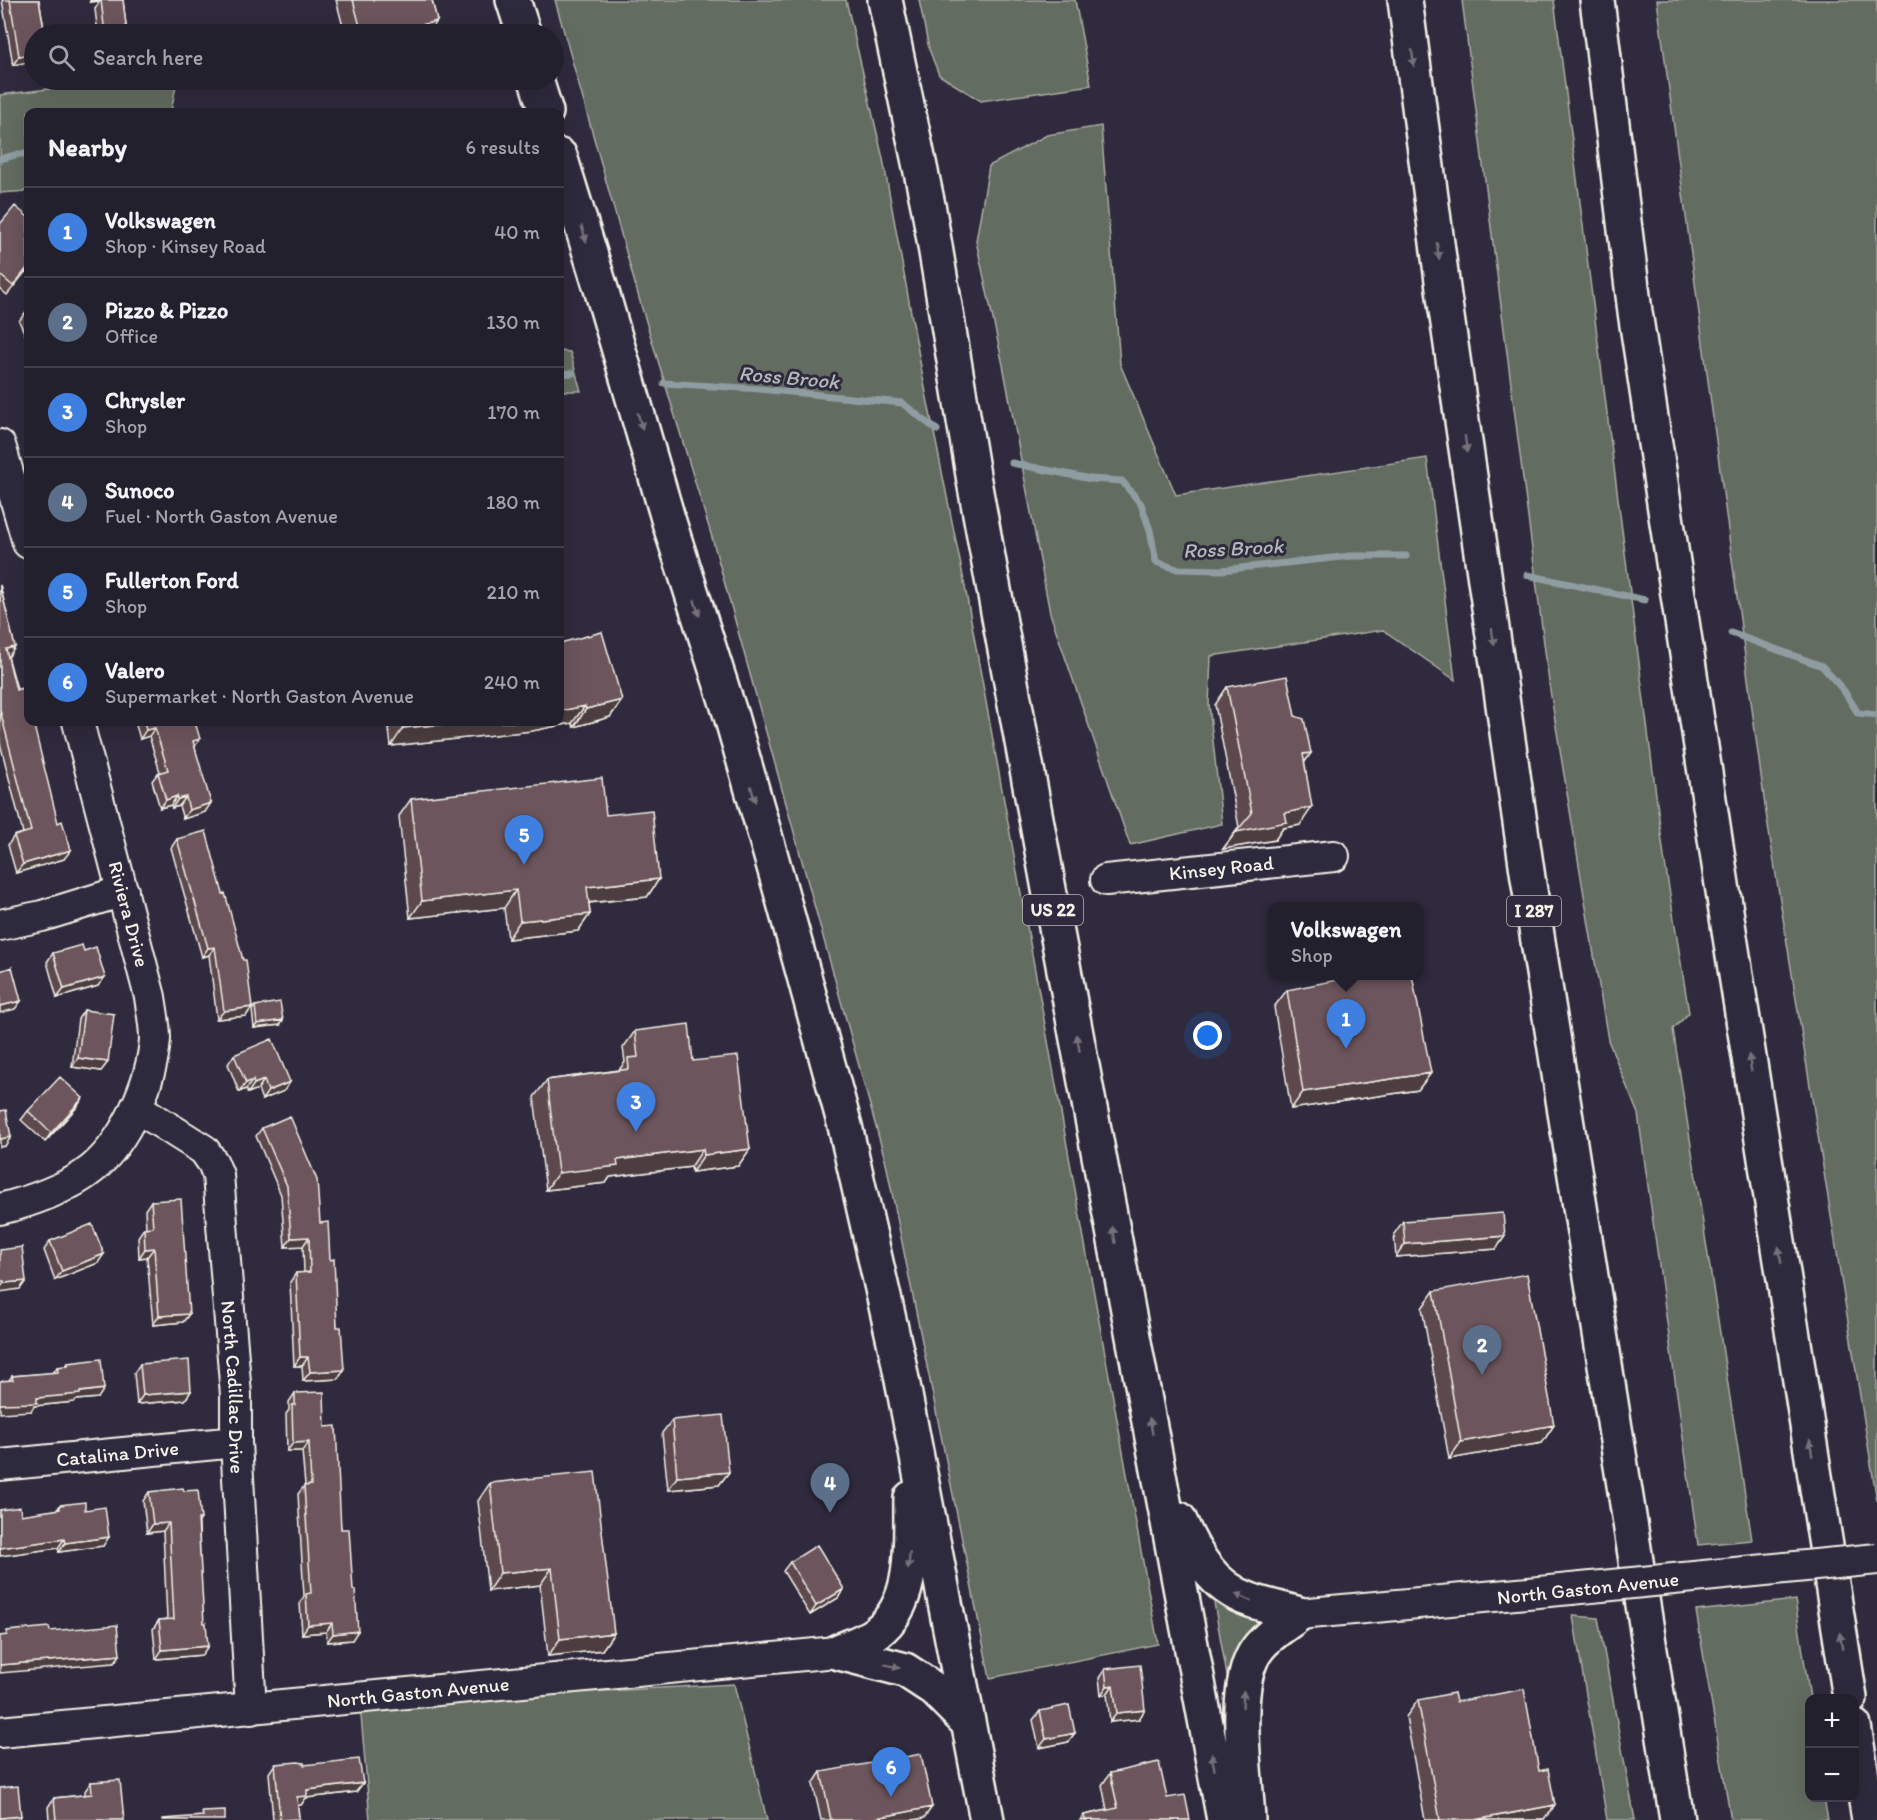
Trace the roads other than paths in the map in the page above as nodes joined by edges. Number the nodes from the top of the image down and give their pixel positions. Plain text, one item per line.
1 (513, 0) edge
2 (1405, 0) edge
3 (1597, 0) edge
4 (888, 10) edge
5 (521, 24) edge
6 (539, 90) edge
7 (545, 108) edge
8 (564, 169) edge
9 (0, 445) edge
10 (24, 529) edge
11 (79, 726) edge
12 (1334, 856) dead end
13 (1106, 880) dead end
14 (123, 891) junction
15 (0, 925) edge
16 (136, 1107) junction
17 (0, 1209) edge
18 (913, 1440) junction
19 (236, 1442) junction
20 (0, 1465) edge
21 (1160, 1477) junction
22 (1877, 1559) edge
23 (1299, 1614) junction
24 (836, 1652) junction
25 (1849, 1694) edge
26 (252, 1708) junction
27 (968, 1723) junction
28 (0, 1732) edge
29 (1858, 1748) edge
30 (987, 1820) edge
31 (1224, 1820) edge
32 (1248, 1820) edge
33 (1677, 1820) edge
34 (1869, 1820) edge

1 - 5 highway
2 -> 33 highway, I 287
25 -> 3 highway
21 -> 4 highway, US 22
6 - 7 highway
8 -> 18 highway
9 - 10 street
11 - 14 street, Riviera Drive
12 - 13 street, Kinsey Road
14 - 15 street
14 - 16 street, Riviera Drive
16 - 17 street, Riviera Drive
16 - 19 street, North Cadillac Drive
18 -> 24 highway
18 - 27 highway
19 - 20 street, Catalina Drive
19 - 26 street, North Cadillac Drive
23 -> 21 highway
31 -> 21 highway, US 22
22 - 23 street, North Gaston Avenue, bridge
32 -> 23 highway
24 - 26 street, North Gaston Avenue
24 -> 27 highway
26 - 28 street, North Gaston Avenue
27 - 30 highway
29 - 34 highway

